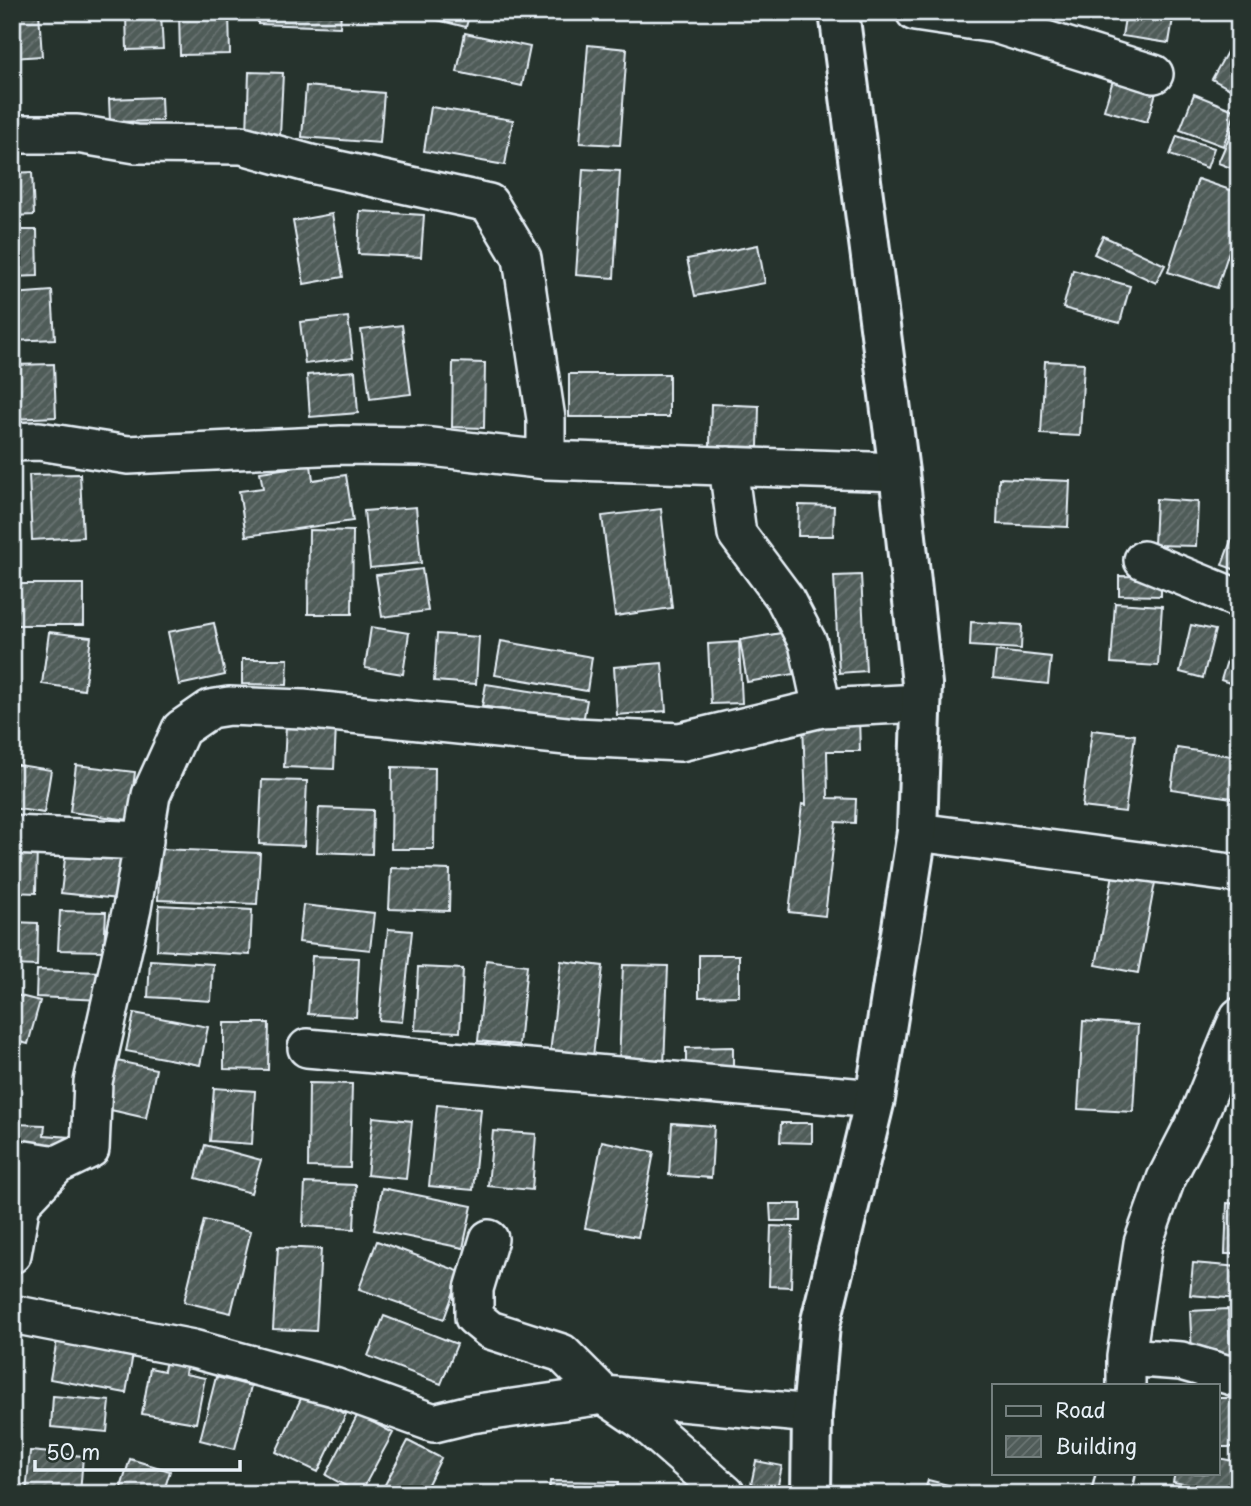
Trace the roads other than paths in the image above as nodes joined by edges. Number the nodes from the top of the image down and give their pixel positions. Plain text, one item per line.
1 (839, 12) edge
2 (915, 12) edge
3 (1154, 74) dead end
4 (12, 134) edge
5 (12, 442) edge
6 (545, 460) junction
7 (728, 466) junction
8 (899, 472) junction
9 (1143, 560) dead end
10 (1239, 599) edge
11 (921, 703) junction
12 (822, 708) junction
13 (917, 832) junction
14 (12, 835) edge
15 (144, 841) junction
16 (1239, 874) edge
17 (1239, 1017) edge
18 (307, 1048) dead end
19 (1230, 1062) edge
20 (875, 1100) junction
21 (12, 1158) edge
22 (57, 1165) junction
23 (489, 1239) dead end
24 (12, 1254) edge
25 (12, 1314) edge
26 (1126, 1371) edge
27 (1228, 1375) edge
28 (604, 1395) junction
29 (1239, 1404) edge
30 (812, 1414) junction
31 (1116, 1474) edge
32 (726, 1494) edge
33 (811, 1494) edge
34 (1111, 1494) edge

1 - 8 main road
2 - 3 street
4 - 6 street
5 - 6 street
6 - 7 street
7 - 8 street
7 - 12 street
8 - 11 main road
9 - 10 street
11 - 12 street
11 - 13 main road
12 - 15 street
13 - 16 street
13 - 20 main road
14 - 15 street
15 - 22 street
17 - 19 street
18 - 20 street
19 - 26 street
20 - 30 main road
21 - 22 street
22 - 24 street
23 - 28 street
25 - 28 street
26 - 27 street
27 - 29 street
28 - 30 street
28 - 32 street
30 - 33 main road
31 - 34 street

